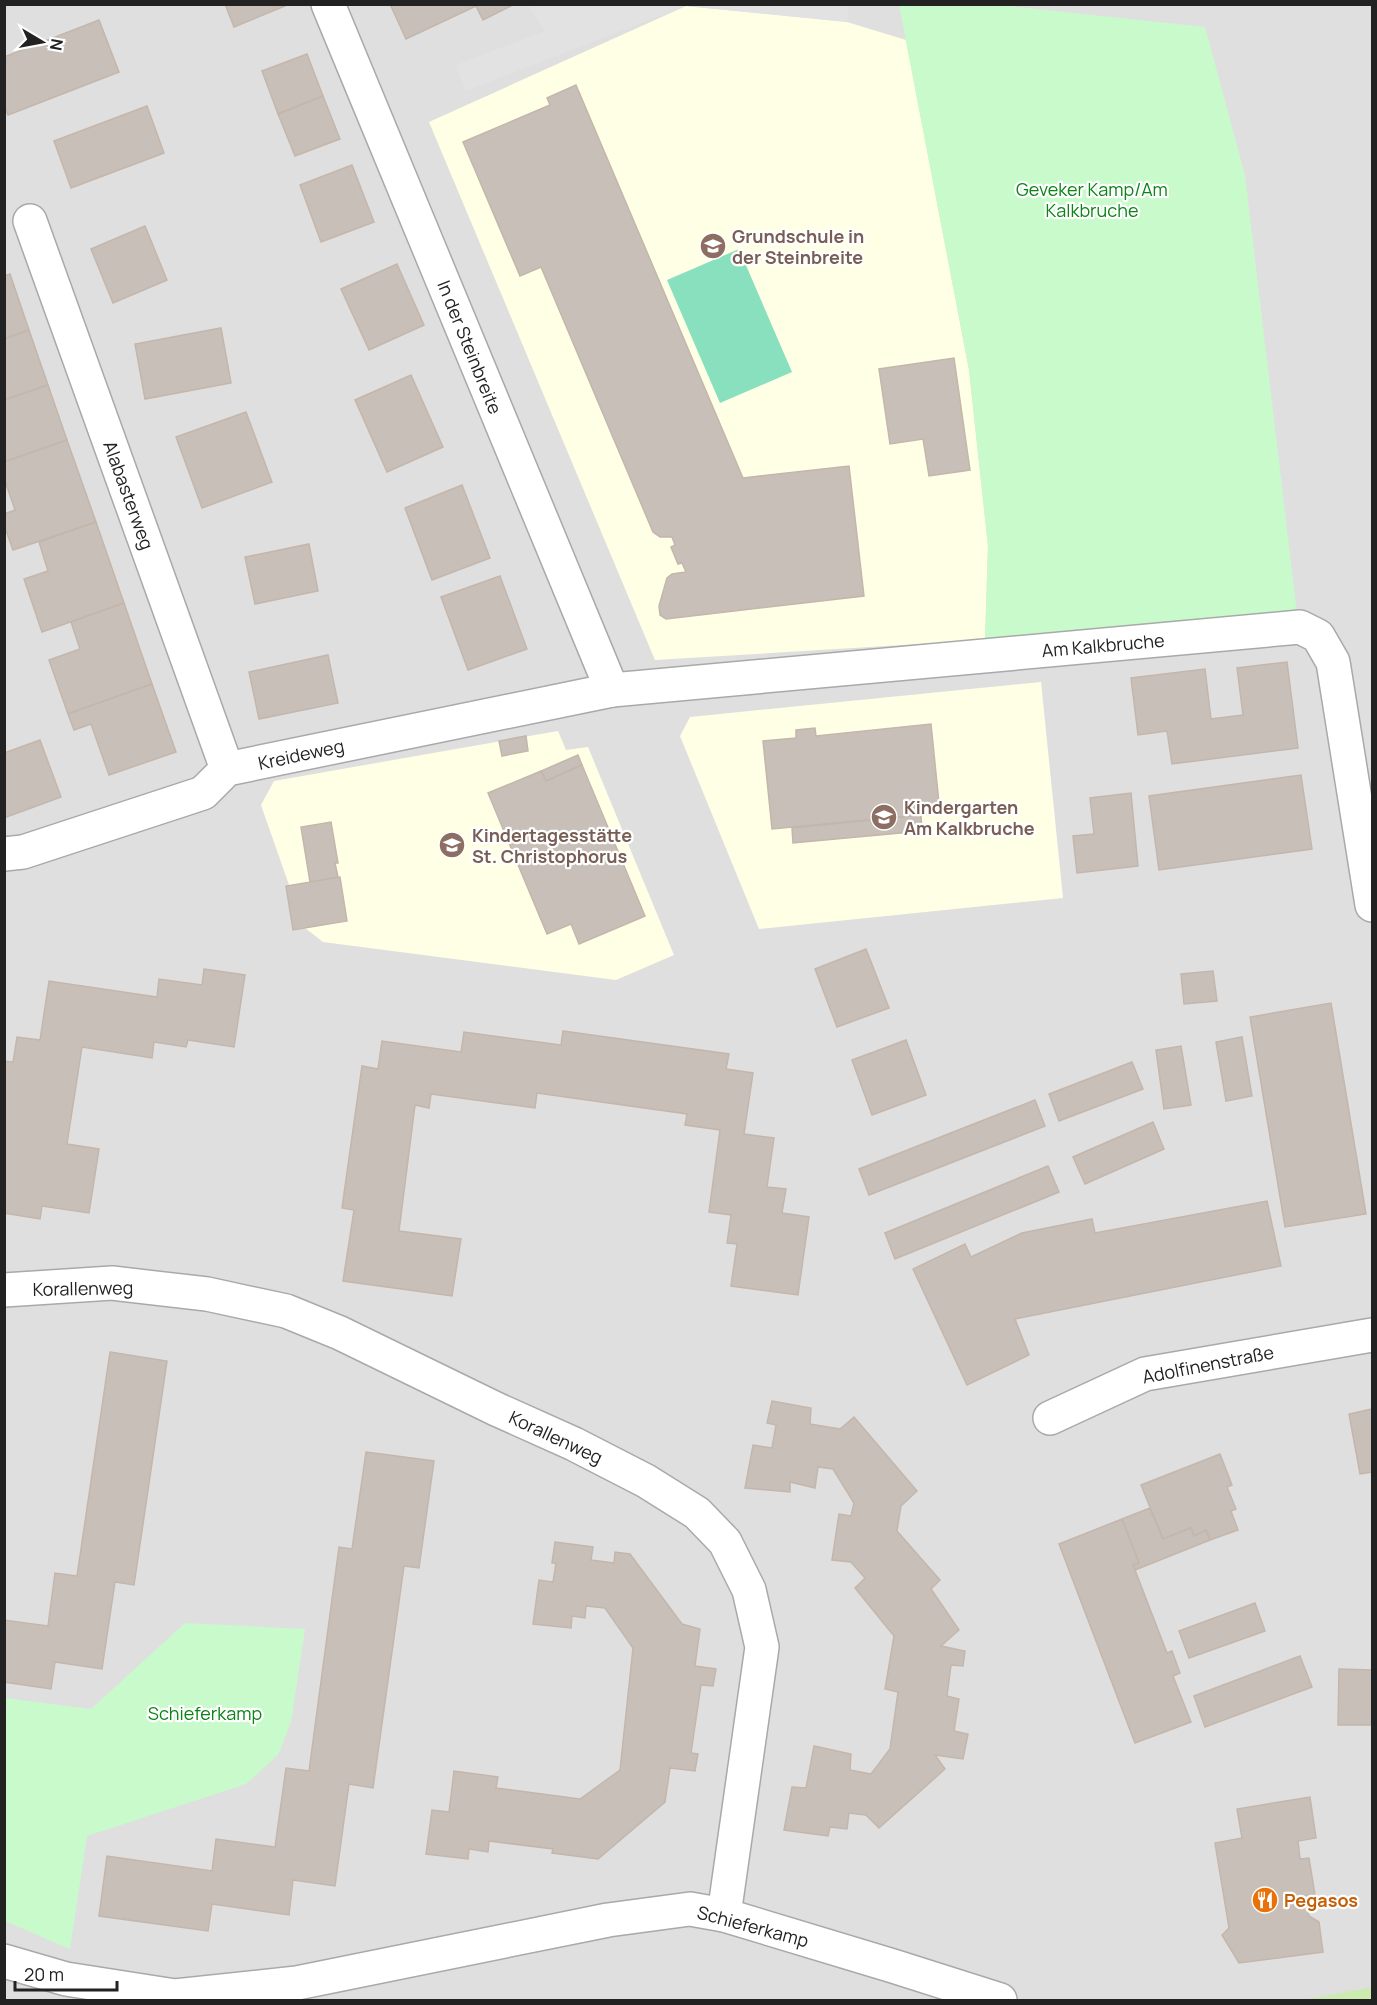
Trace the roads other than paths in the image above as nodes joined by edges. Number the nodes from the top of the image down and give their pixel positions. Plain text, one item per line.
1 (328, 4) edge
2 (30, 221) dead end
3 (612, 690) junction
4 (227, 769) junction
5 (4, 854) edge
6 (1372, 904) edge
7 (4, 1290) edge
8 (1372, 1335) edge
9 (1050, 1418) dead end
10 (724, 1915) junction
11 (4, 1961) edge
12 (174, 1998) edge
13 (1000, 2001) edge

1 - 3 street, In der Steinbreite
2 - 4 street, Alabasterweg
3 - 4 street, Kreideweg
3 - 6 street, Am Kalkbruche
4 - 5 street
7 - 10 street, Korallenweg
8 - 9 street, Adolfinenstraße
10 - 12 street, Schieferkamp
10 - 13 street, Schieferkamp
11 - 12 street, Schieferkamp

